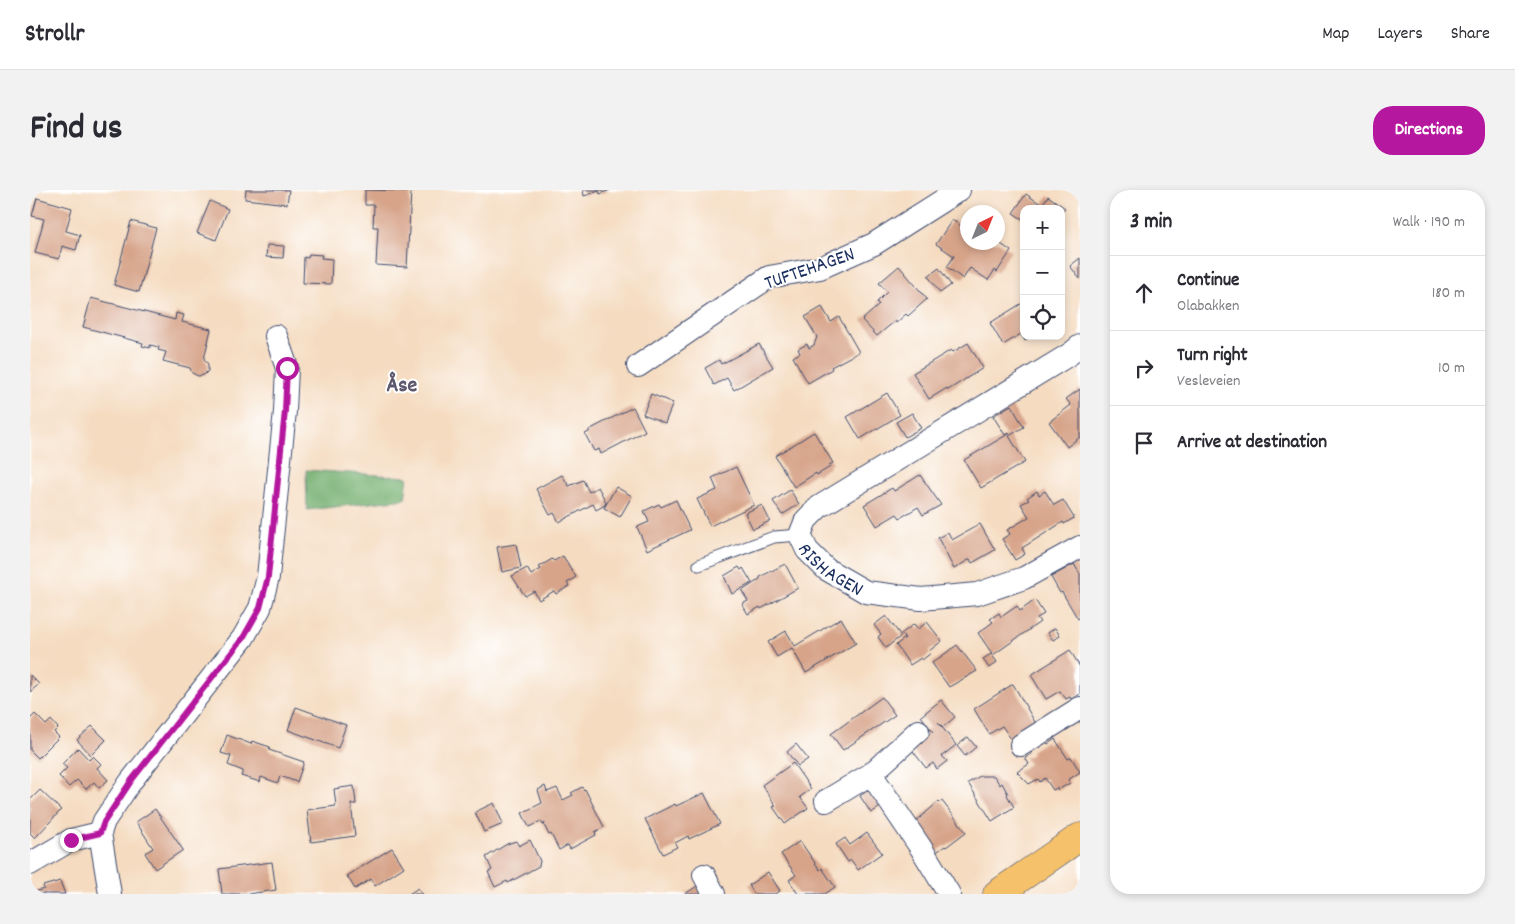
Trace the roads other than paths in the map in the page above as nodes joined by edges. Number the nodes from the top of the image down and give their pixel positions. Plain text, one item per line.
1 (958, 190) edge
2 (276, 336) dead end
3 (1080, 346) edge
4 (638, 366) dead end
5 (800, 535) junction
6 (1080, 547) edge
7 (699, 564) dead end
8 (1080, 708) edge
9 (918, 731) dead end
10 (1020, 745) dead end
11 (871, 774) junction
12 (826, 801) dead end
13 (100, 833) junction
14 (1080, 837) edge
15 (1080, 858) edge
16 (30, 864) edge
17 (110, 894) edge
18 (949, 894) edge
19 (997, 894) edge
20 (1022, 894) edge

1 - 4 street, TUFTEHAGEN
2 - 13 street
3 - 5 street, RISHAGEN
5 - 6 street, RISHAGEN
5 - 7 lane
8 - 10 street
9 - 11 street
11 - 12 street
11 - 18 street
13 - 16 street
13 - 17 street
14 - 19 main road
15 - 20 main road

